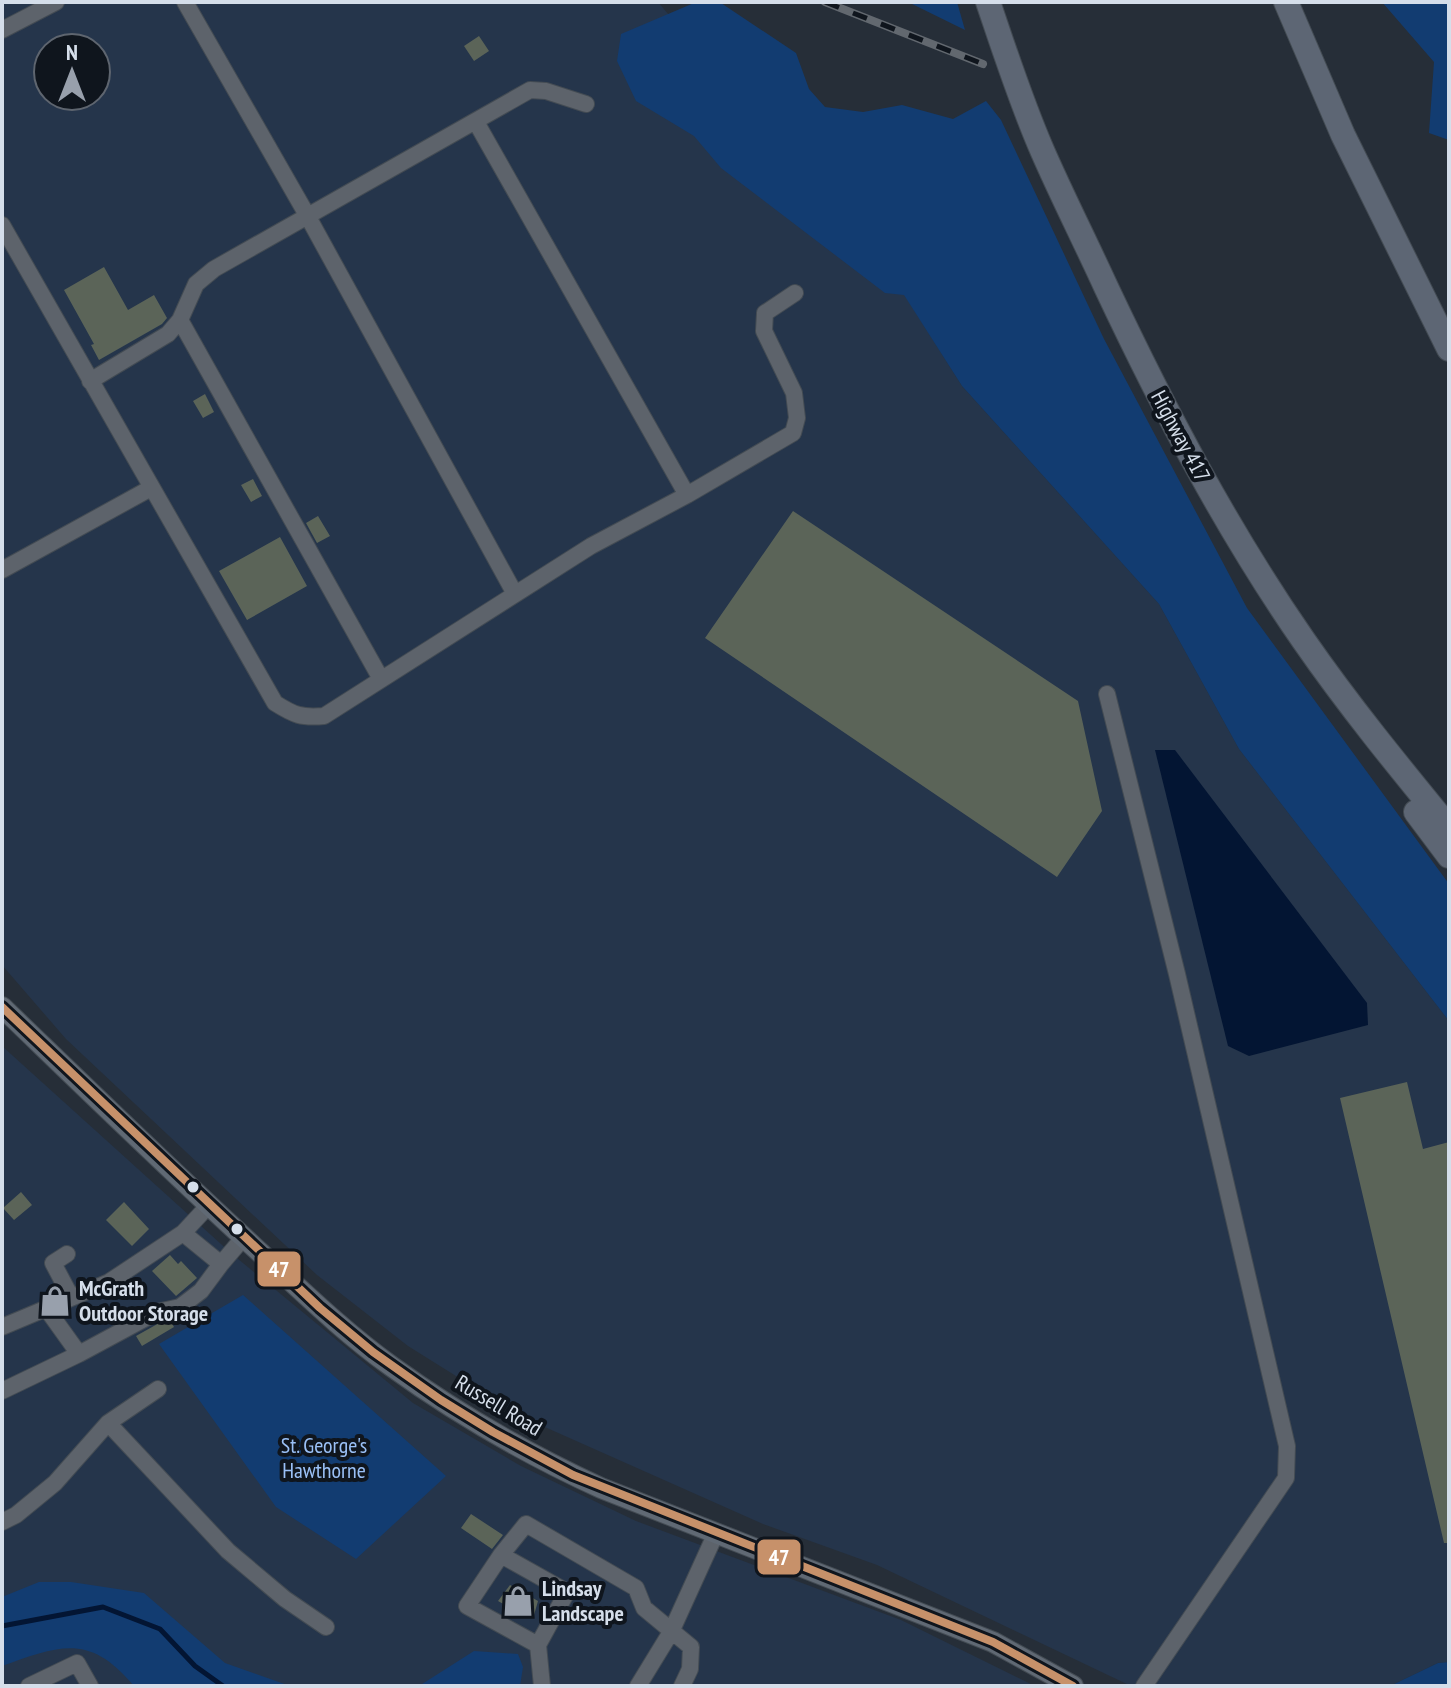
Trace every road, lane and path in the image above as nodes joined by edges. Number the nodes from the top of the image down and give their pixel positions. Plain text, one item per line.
1 (56, 2) edge
2 (185, 2) edge
3 (988, 2) edge
4 (1286, 2) edge
5 (2, 30) edge
6 (586, 104) dead end
7 (476, 122) junction
8 (307, 215) junction
9 (2, 225) edge
10 (795, 293) dead end
11 (180, 320) junction
12 (1449, 349) edge
13 (90, 381) junction
14 (151, 488) junction
15 (687, 495) junction
16 (2, 570) edge
17 (515, 594) junction
18 (1303, 639) junction
19 (381, 679) junction
20 (1107, 694) dead end
21 (1449, 828) edge
22 (1449, 856) edge
23 (2, 1007) edge
24 (209, 1205) junction
25 (183, 1233) junction
26 (244, 1237) junction
27 (67, 1254) dead end
28 (221, 1264) junction
29 (71, 1297) junction
30 (46, 1308) junction
31 (2, 1327) edge
32 (79, 1354) junction
33 (158, 1389) dead end
34 (2, 1391) edge
35 (108, 1423) junction
36 (2, 1522) edge
37 (716, 1533) junction
38 (501, 1555) junction
39 (326, 1627) dead end
40 (671, 1632) junction
41 (538, 1645) junction
42 (29, 1686) edge
43 (90, 1686) edge
44 (542, 1686) edge
45 (638, 1686) edge
46 (682, 1686) edge
47 (1073, 1686) edge
48 (1144, 1686) edge

1 - 5 lane
2 - 8 lane
3 - 18 highway, Highway 417
4 - 12 highway
6 - 7 lane
7 - 8 lane
7 - 15 lane
8 - 11 lane
8 - 17 lane
9 - 13 lane
10 - 15 lane
11 - 13 lane
11 - 19 lane
13 - 14 lane
14 - 16 lane
14 - 19 lane
15 - 17 lane
17 - 19 lane
18 - 21 highway, Highway 417
18 - 22 highway
20 - 48 lane
23 - 24 main road, Russell Road
24 - 25 lane
24 - 26 main road, Russell Road
25 - 28 lane
25 - 29 lane
26 - 28 lane
26 - 37 main road, Russell Road
27 - 29 lane
28 - 32 lane
29 - 30 lane
30 - 31 lane
30 - 32 lane
32 - 34 lane
33 - 35 lane
35 - 36 lane
35 - 39 lane
37 - 40 lane
37 - 47 main road, Russell Road
38 - 40 lane
38 - 41 lane
38 - 41 lane
40 - 45 lane
40 - 46 lane
41 - 44 lane
42 - 43 lane

